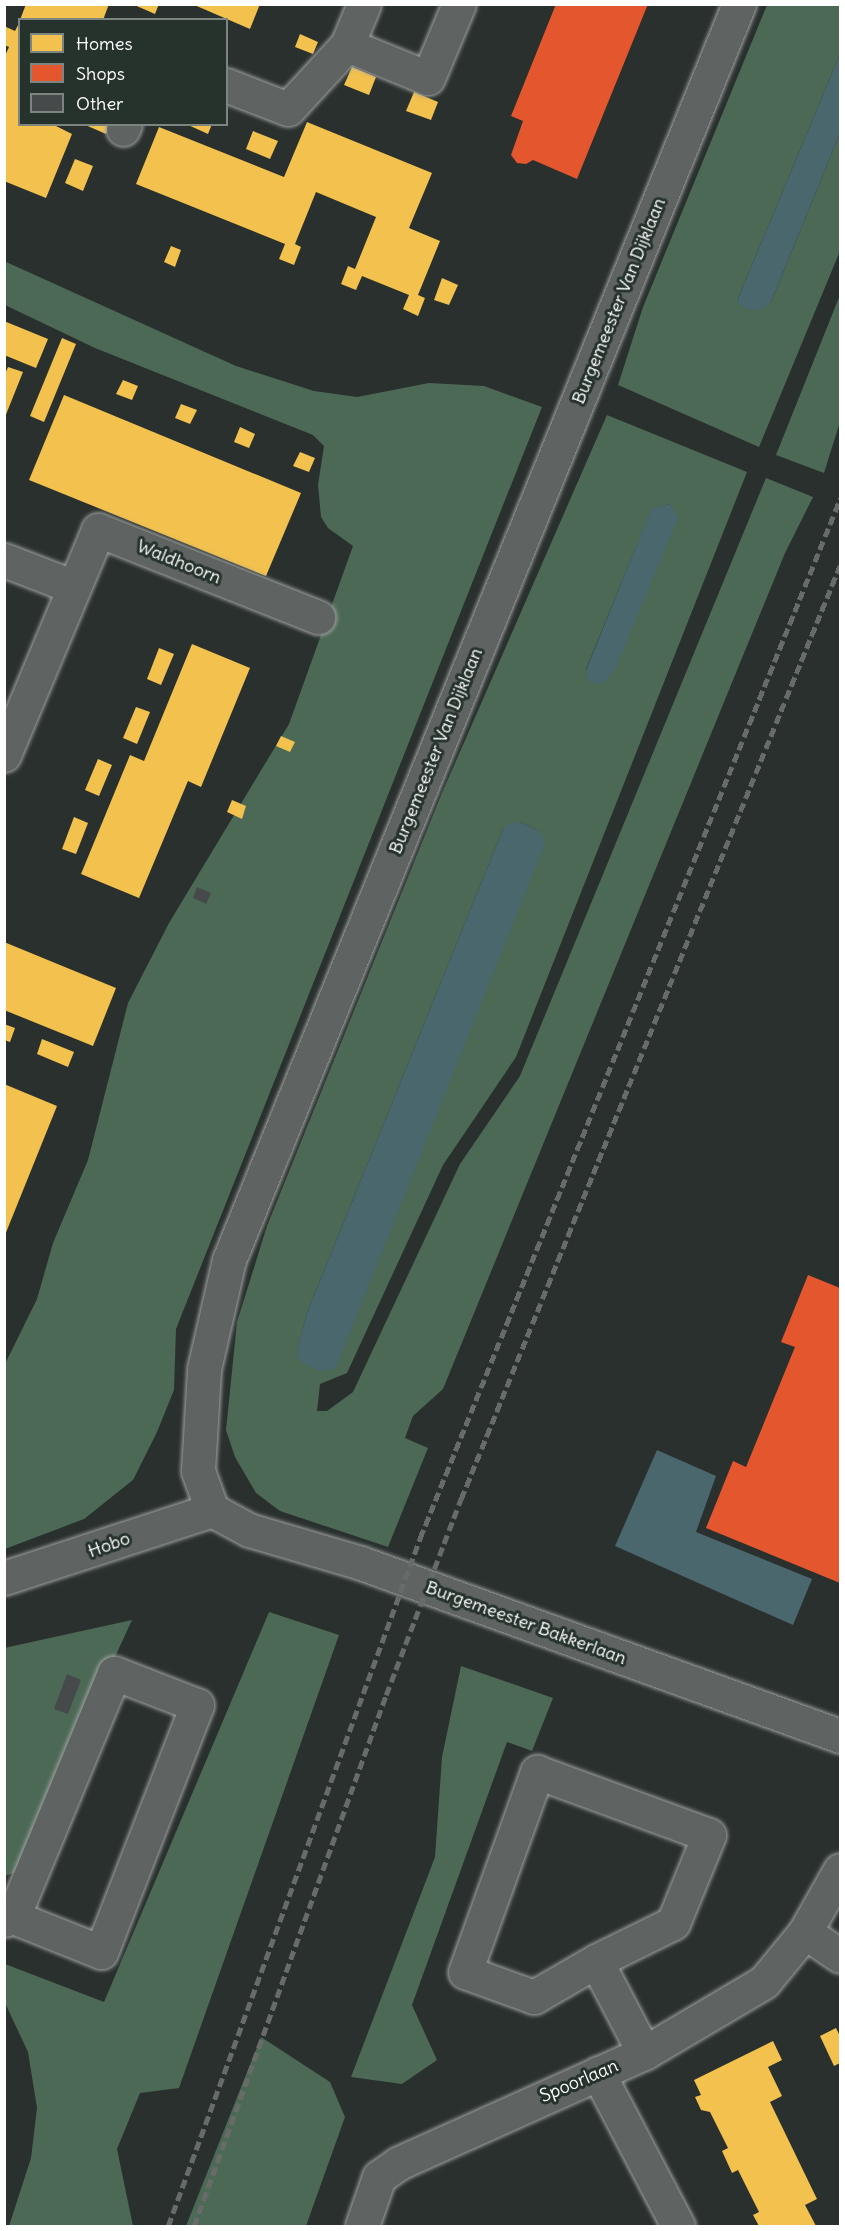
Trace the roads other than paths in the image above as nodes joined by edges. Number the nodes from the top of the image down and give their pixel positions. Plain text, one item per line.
1 (364, 4) edge
2 (459, 4) edge
3 (739, 4) edge
4 (347, 45) junction
5 (228, 86) edge
6 (4, 560) edge
7 (74, 587) junction
8 (318, 617) dead end
9 (15, 699) edge
10 (4, 755) edge
11 (212, 1510) junction
12 (4, 1578) edge
13 (840, 1736) edge
14 (840, 1870) edge
15 (9, 1919) edge
16 (806, 1932) junction
17 (840, 1956) edge
18 (596, 1961) junction
19 (644, 2053) junction
20 (598, 2073) junction
21 (362, 2226) edge
22 (678, 2226) edge

1 - 4 street
2 - 4 street
3 - 11 street, Burgemeester Van Dijklaan
4 - 5 street
6 - 7 street
7 - 8 street, Waldhoorn
7 - 9 street, Waldhoorn
9 - 10 street, Waldhoorn
11 - 12 street, Hobo
11 - 13 street, Burgemeester Bakkerlaan
14 - 16 street, Spoorlaan
15 - 15 street
16 - 17 street
16 - 19 street, Spoorlaan
18 - 18 street
18 - 19 street
19 - 20 street, Spoorlaan
20 - 21 street, Spoorlaan
20 - 22 street

